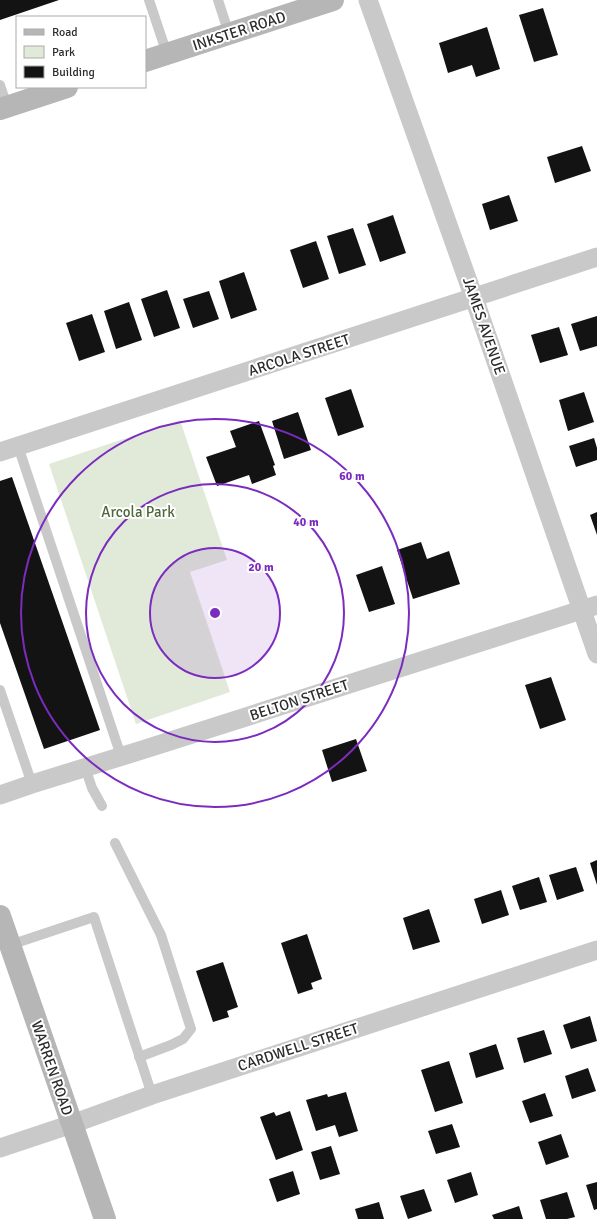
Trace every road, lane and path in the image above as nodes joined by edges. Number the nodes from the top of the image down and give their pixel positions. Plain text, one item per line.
1 (149, 0) edge
2 (218, 0) edge
3 (333, 0) edge
4 (368, 0) edge
5 (229, 34) junction
6 (167, 54) junction
7 (146, 61) edge
8 (0, 85) edge
9 (64, 88) edge
10 (4, 108) edge
11 (597, 257) edge
12 (474, 298) junction
13 (5, 450) edge
14 (590, 608) edge
15 (597, 654) edge
16 (0, 690) edge
17 (121, 756) junction
18 (85, 767) junction
19 (32, 784) junction
20 (0, 796) edge
21 (102, 806) dead end
22 (115, 843) dead end
23 (0, 916) edge
24 (10, 945) junction
25 (597, 950) edge
26 (139, 1056) junction
27 (152, 1095) junction
28 (72, 1124) junction
29 (0, 1148) edge
30 (105, 1219) edge

1 - 6 lane
2 - 5 lane
3 - 5 main road, INKSTER ROAD
4 - 12 street, JAMES AVENUE
5 - 6 main road, INKSTER ROAD
6 - 7 main road, INKSTER ROAD
8 - 10 lane
9 - 10 main road
11 - 12 street, ARCOLA STREET
12 - 13 street, ARCOLA STREET
12 - 14 street, JAMES AVENUE
13 - 17 lane
14 - 15 street, JAMES AVENUE
14 - 17 street, BELTON STREET
16 - 19 lane
17 - 18 street, BELTON STREET
18 - 19 street, BELTON STREET
18 - 21 lane
19 - 20 street, BELTON STREET
22 - 26 lane
23 - 24 main road, WARREN ROAD
24 - 26 lane
24 - 28 main road, WARREN ROAD
25 - 27 street, CARDWELL STREET
26 - 27 lane
27 - 28 street, CARDWELL STREET
28 - 29 street, CARDWELL STREET
28 - 30 main road, WARREN ROAD

